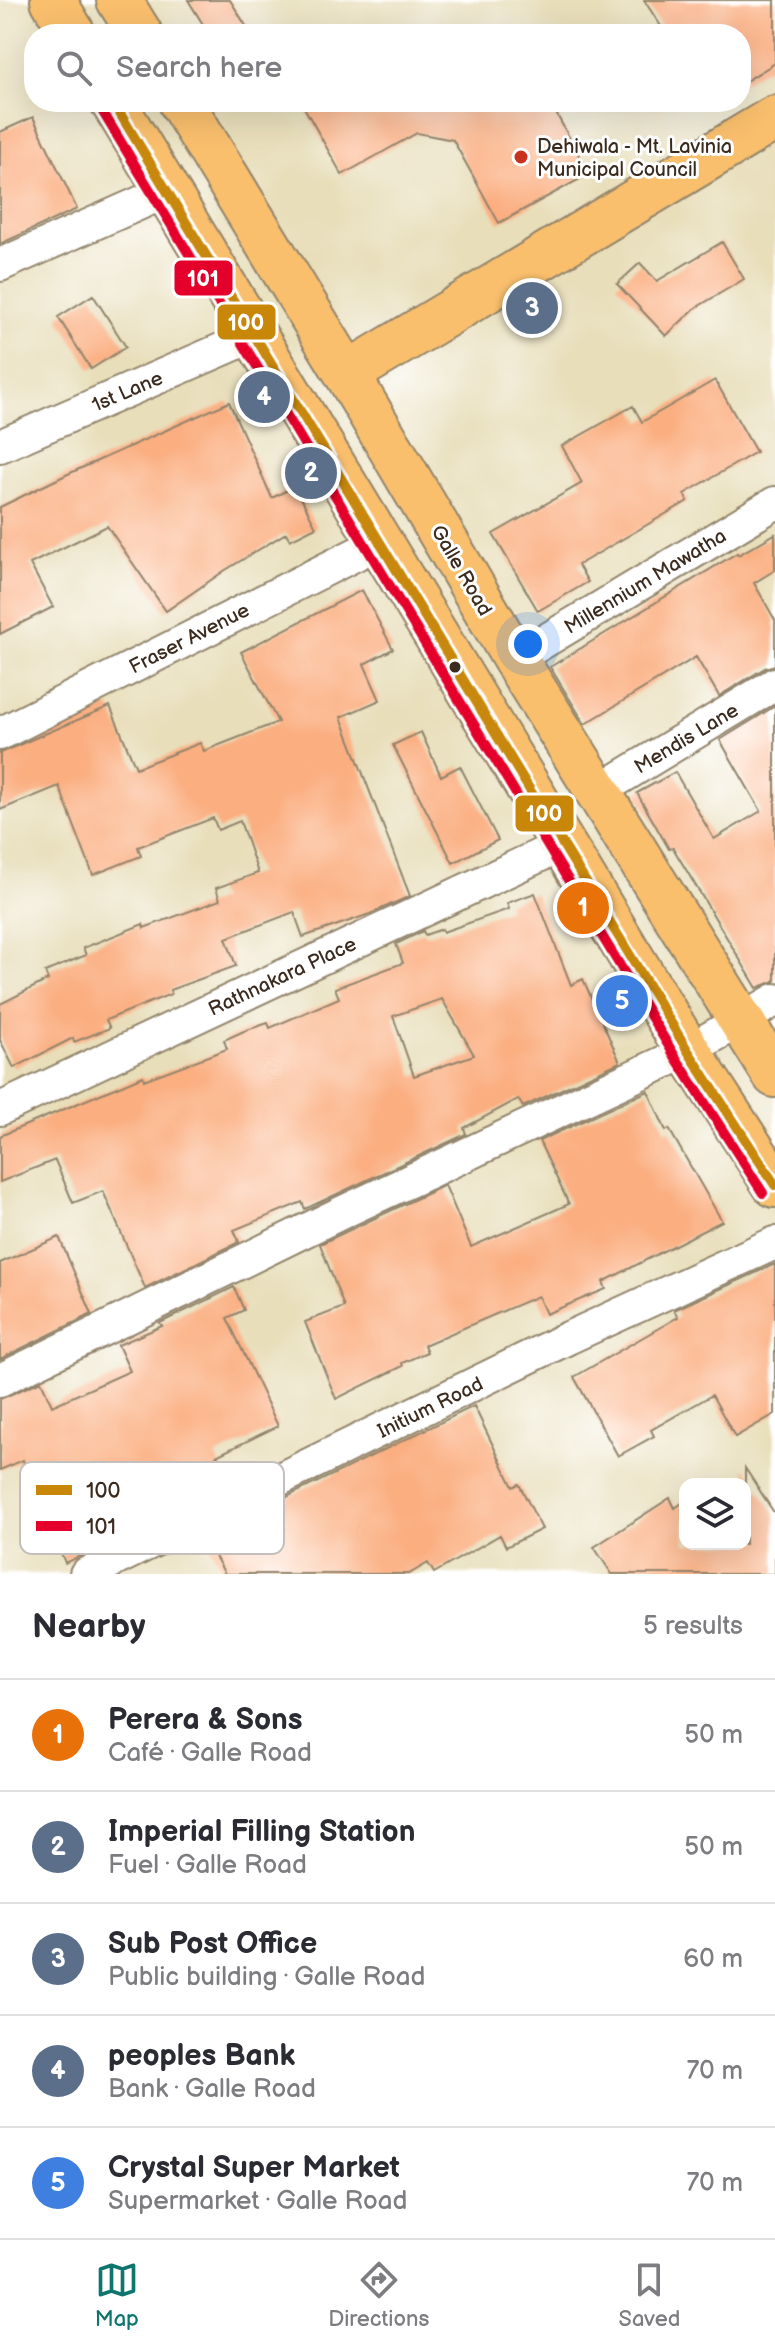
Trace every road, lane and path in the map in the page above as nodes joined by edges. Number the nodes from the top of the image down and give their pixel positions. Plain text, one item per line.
1 (53, 0) edge
2 (119, 0) edge
3 (67, 24) edge
4 (134, 24) edge
5 (119, 112) edge
6 (187, 112) edge
7 (775, 118) edge
8 (165, 192) junction
9 (0, 265) edge
10 (253, 336) junction
11 (347, 374) junction
12 (0, 446) edge
13 (775, 503) edge
14 (378, 543) junction
15 (515, 659) junction
16 (775, 684) edge
17 (0, 734) edge
18 (597, 792) junction
19 (564, 844) junction
20 (758, 1010) edge
21 (688, 1051) junction
22 (775, 1075) edge
23 (0, 1109) edge
24 (775, 1185) edge
25 (775, 1243) edge
26 (0, 1380) edge
27 (284, 1477) edge
28 (127, 1554) edge
29 (86, 1574) edge

1 - 3 main road
2 - 4 main road
5 - 8 main road
6 - 11 main road, Galle Road
7 - 11 main road
8 - 9 street
8 - 10 main road
10 - 12 street, 1st Lane
10 - 14 main road
11 - 15 main road, Galle Road
13 - 15 street, Millennium Mawatha
14 - 17 street, Fraser Avenue
14 - 19 main road
15 - 18 main road, Galle Road
16 - 18 street, Mendis Lane
18 - 20 main road, Galle Road
19 - 21 main road
19 - 23 street, Rathnakara Place
20 - 21 street
20 - 22 main road, Galle Road
21 - 24 main road
21 - 26 street
25 - 27 street, Initium Road
28 - 29 street, Initium Road

